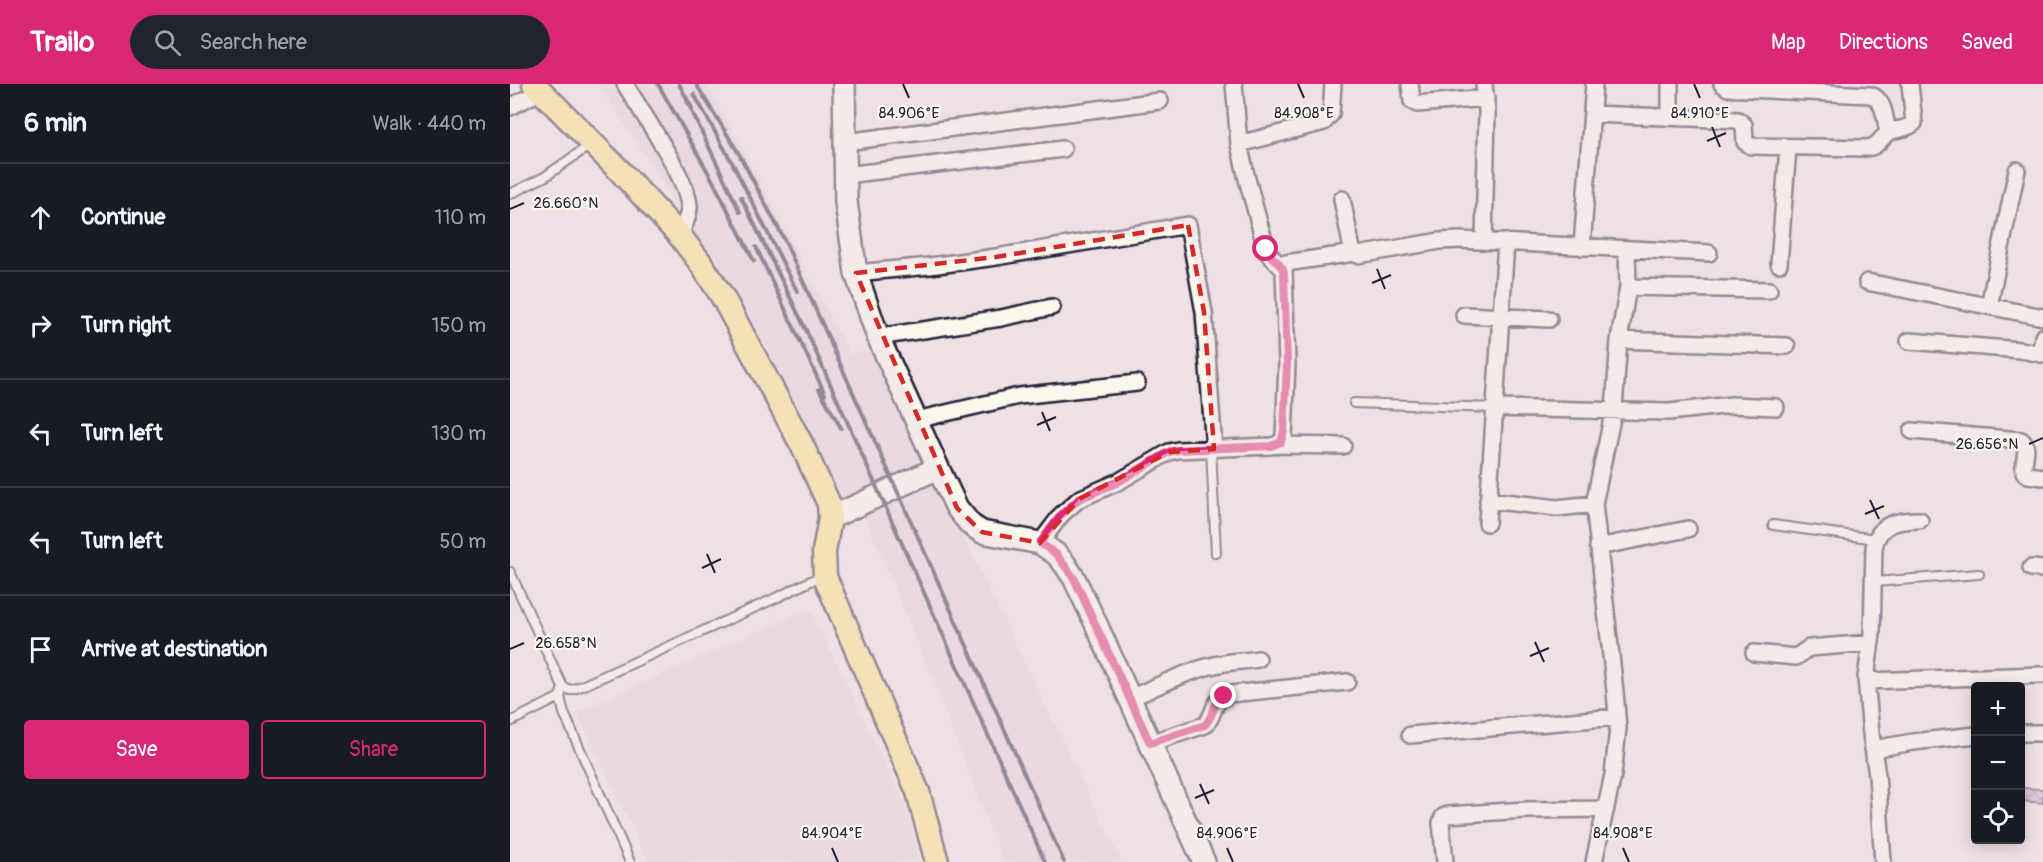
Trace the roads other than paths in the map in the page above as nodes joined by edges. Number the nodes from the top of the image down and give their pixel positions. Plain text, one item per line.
1 (625, 84) edge
2 (844, 84) edge
3 (1234, 84) edge
4 (1332, 84) edge
5 (1410, 84) edge
6 (1594, 84) edge
7 (1670, 84) edge
8 (1722, 84) edge
9 (1910, 84) edge
10 (538, 87) edge
11 (1485, 91) edge
12 (1160, 101) dead end
13 (510, 107) edge
14 (1592, 114) junction
15 (1670, 117) junction
16 (1888, 133) junction
17 (845, 142) junction
18 (593, 143) junction
19 (1239, 144) junction
20 (1788, 147) junction
21 (1063, 149) dead end
22 (2017, 170) dead end
23 (845, 175) junction
24 (510, 194) edge
25 (1342, 200) dead end
26 (680, 236) junction
27 (1484, 240) junction
28 (1506, 242) junction
29 (1582, 247) junction
30 (1627, 250) junction
31 (1354, 253) junction
32 (1709, 253) dead end
33 (1280, 264) junction
34 (1779, 264) dead end
35 (856, 273) junction
36 (1867, 282) dead end
37 (1628, 287) junction
38 (1769, 290) dead end
39 (1989, 306) junction
40 (1052, 307) dead end
41 (1464, 315) dead end
42 (1500, 316) junction
43 (2043, 317) edge
44 (1549, 320) dead end
45 (878, 337) junction
46 (2043, 338) edge
47 (1619, 340) junction
48 (1909, 341) dead end
49 (1787, 345) dead end
50 (2041, 354) edge
51 (1137, 383) dead end
52 (1354, 403) dead end
53 (1776, 407) dead end
54 (1495, 408) junction
55 (1614, 409) junction
56 (916, 420) junction
57 (1912, 431) dead end
58 (1277, 444) junction
59 (1343, 446) dead end
60 (1213, 449) junction
61 (938, 468) junction
62 (2043, 477) edge
63 (1488, 500) junction
64 (1594, 504) junction
65 (830, 518) junction
66 (1920, 520) dead end
67 (1486, 523) dead end
68 (1773, 525) dead end
69 (1688, 529) dead end
70 (1876, 539) junction
71 (1040, 543) junction
72 (1598, 547) junction
73 (1216, 553) dead end
74 (510, 572) edge
75 (825, 574) junction
76 (1979, 574) dead end
77 (1874, 582) junction
78 (510, 593) edge
79 (520, 594) junction
80 (1871, 643) junction
81 (1754, 653) dead end
82 (1258, 659) dead end
83 (2043, 675) edge
84 (1867, 681) junction
85 (1347, 682) dead end
86 (563, 687) junction
87 (560, 697) junction
88 (1130, 698) junction
89 (1617, 717) junction
90 (510, 722) edge
91 (2025, 733) edge
92 (2043, 733) edge
93 (1410, 735) dead end
94 (1971, 736) edge
95 (1150, 743) junction
96 (1873, 749) junction
97 (1605, 809) junction
98 (630, 862) edge
99 (937, 862) edge
100 (1204, 862) edge
101 (1445, 862) edge
102 (1594, 862) edge
103 (1883, 862) edge

1 - 26 street
2 - 17 street
3 - 19 street
4 - 19 street
5 - 11 street
6 - 14 street
7 - 15 street
8 - 16 street
9 - 16 street
10 - 13 street
10 - 18 main road
11 - 27 street
12 - 17 street
14 - 15 street
14 - 29 street
15 - 20 street
16 - 20 street
17 - 23 street
18 - 24 lane
18 - 26 main road
19 - 33 street
20 - 34 street
21 - 23 street
22 - 39 street
23 - 35 street
25 - 31 street
26 - 65 main road
27 - 28 street
27 - 31 street
28 - 29 street
28 - 42 street
29 - 30 street
30 - 32 street
30 - 37 street
31 - 33 street
33 - 58 street
35 - 45 street
35 - 60 street
36 - 39 street
37 - 38 street
37 - 47 street
39 - 43 street
40 - 45 street
41 - 42 street
42 - 44 street
42 - 54 street
45 - 56 street
46 - 50 street
47 - 49 street
47 - 55 street
48 - 50 street
51 - 56 street
52 - 54 lane
53 - 55 street
54 - 55 street
54 - 63 street
55 - 64 street
56 - 61 street
57 - 62 street
58 - 59 street
58 - 60 street
60 - 71 street
60 - 73 lane
61 - 65 street
61 - 71 street
63 - 64 street
63 - 67 street
64 - 72 street
65 - 75 main road
66 - 70 street
68 - 70 lane
69 - 72 street
70 - 77 street
71 - 88 street
72 - 89 street
74 - 79 lane
75 - 86 lane
75 - 99 main road
76 - 77 lane
77 - 80 street
78 - 79 lane
79 - 86 lane
80 - 81 street
80 - 84 street
82 - 88 street
83 - 84 street
84 - 96 street
85 - 95 street
86 - 87 lane
87 - 90 lane
87 - 98 lane
88 - 95 street
89 - 93 street
89 - 97 street
91 - 92 street
94 - 96 street
95 - 100 street
96 - 103 street
97 - 101 street
97 - 102 street

